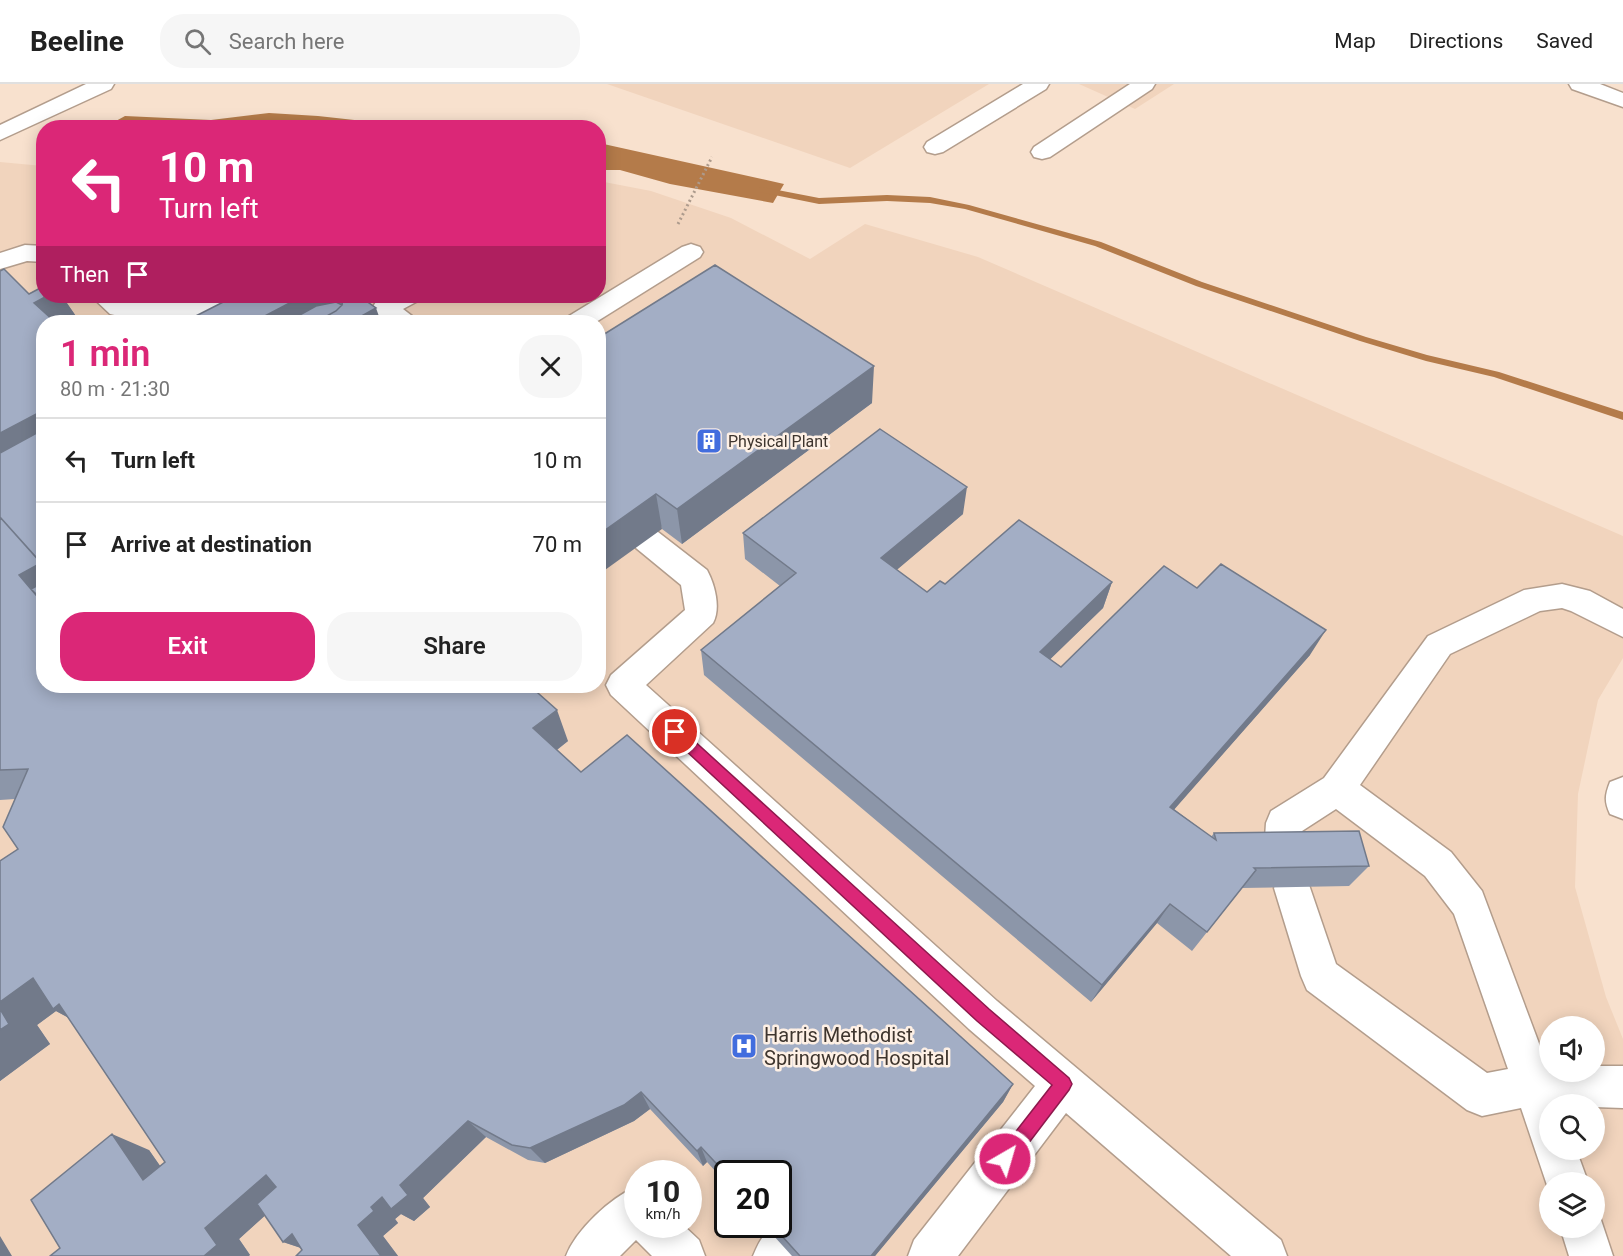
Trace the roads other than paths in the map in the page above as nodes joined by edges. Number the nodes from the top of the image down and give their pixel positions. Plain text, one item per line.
1 (103, 84) edge
2 (1038, 84) edge
3 (1144, 84) edge
4 (1580, 84) edge
5 (1613, 92) edge
6 (0, 133) edge
7 (935, 147) dead end
8 (1042, 152) dead end
9 (692, 252) dead end
10 (36, 254) edge
11 (0, 261) edge
12 (113, 303) edge
13 (241, 303) edge
14 (394, 303) edge
15 (394, 315) edge
16 (589, 315) edge
17 (647, 540) edge
18 (1623, 624) edge
19 (1337, 789) junction
20 (1623, 793) edge
21 (1623, 803) edge
22 (983, 1015) junction
23 (957, 1045) edge
24 (1063, 1084) junction
25 (1534, 1085) junction
26 (1623, 1087) edge
27 (1539, 1099) edge
28 (624, 1221) edge
29 (665, 1238) edge
30 (1585, 1238) edge
31 (588, 1256) edge
32 (683, 1256) edge
33 (930, 1256) edge
34 (1265, 1256) edge
35 (1591, 1256) edge

1 - 6 main road
2 - 7 main road
3 - 8 main road
4 - 5 main road
9 - 16 main road
10 - 11 main road
12 - 13 main road
14 - 15 main road
17 - 22 main road
18 - 19 main road
19 - 25 main road
19 - 25 main road
20 - 21 main road
22 - 23 main road
22 - 24 main road
24 - 33 main road
24 - 34 main road
25 - 26 main road
25 - 27 main road
28 - 31 main road
29 - 32 main road
30 - 35 main road

